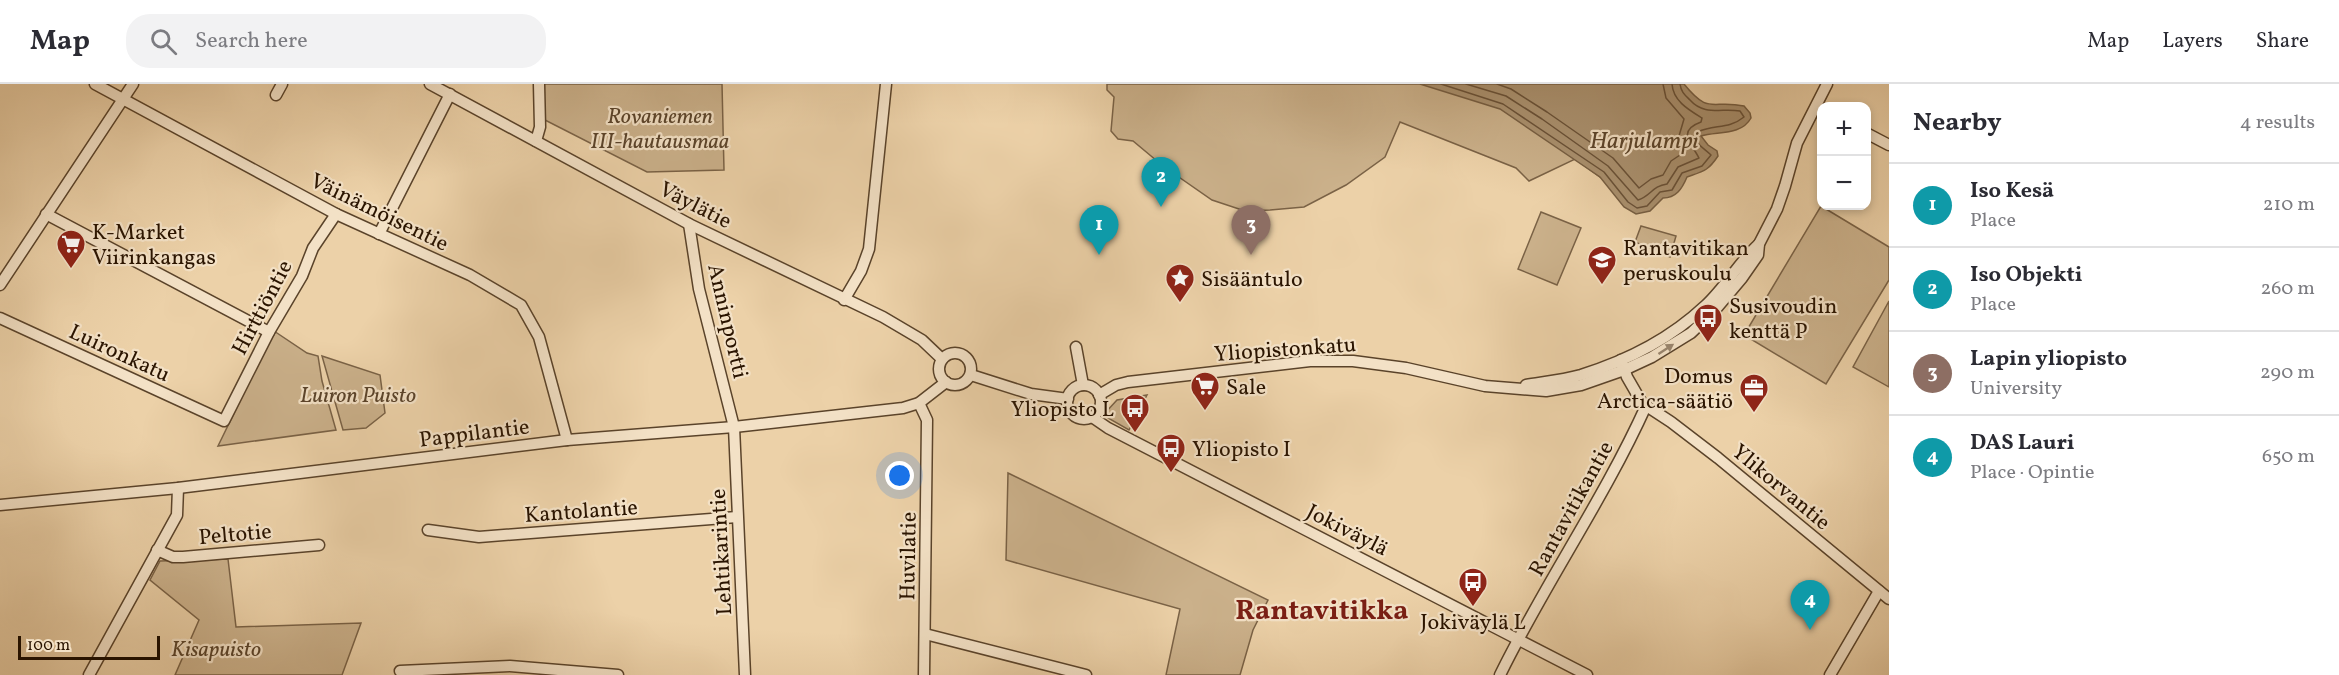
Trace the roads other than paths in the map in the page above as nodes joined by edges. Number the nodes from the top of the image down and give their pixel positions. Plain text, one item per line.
1 (95, 84) edge
2 (133, 84) edge
3 (282, 84) edge
4 (430, 84) edge
5 (539, 84) edge
6 (886, 84) edge
7 (1827, 84) edge
8 (450, 94) junction
9 (276, 96) dead end
10 (123, 98) junction
11 (1821, 102) edge
12 (1817, 112) edge
13 (1871, 136) edge
14 (536, 141) junction
15 (1889, 145) edge
16 (46, 214) junction
17 (336, 214) junction
18 (689, 224) junction
19 (379, 234) junction
20 (0, 285) edge
21 (844, 300) junction
22 (0, 318) edge
23 (269, 332) junction
24 (1076, 347) dead end
25 (942, 358) junction
26 (1623, 365) junction
27 (971, 375) junction
28 (946, 382) junction
29 (1083, 385) junction
30 (1099, 395) junction
31 (1068, 399) junction
32 (919, 403) junction
33 (1646, 406) junction
34 (1092, 417) junction
35 (224, 421) joint
36 (734, 427) junction
37 (567, 440) junction
38 (178, 488) junction
39 (0, 505) edge
40 (737, 517) junction
41 (428, 530) dead end
42 (319, 544) dead end
43 (157, 550) junction
44 (1879, 591) junction
45 (1889, 600) edge
46 (925, 633) junction
47 (1518, 639) junction
48 (400, 671) dead end
49 (89, 675) edge
50 (618, 675) edge
51 (745, 675) edge
52 (924, 675) edge
53 (1086, 675) edge
54 (1500, 675) edge
55 (1587, 675) edge
56 (1830, 675) edge

1 - 10 street, Väinämöisentie
2 - 10 street
3 - 9 street
4 - 8 street, Väylätie
5 - 14 street
6 - 21 street
7 - 11 street, Yliopistonkatu
8 - 14 street, Väylätie
8 - 19 street
10 - 16 street
10 - 17 street, Väinämöisentie
12 - 26 street, Yliopistonkatu
13 - 15 street
14 - 18 street, Väylätie
16 - 20 street
16 - 23 street
17 - 19 street, Väinämöisentie
17 - 23 street, Hirttiöntie
18 - 21 street, Väylätie
18 - 36 street, Anninportti
19 - 37 street, Väinämöisentie
21 - 25 street, Väylätie
22 - 35 street, Luironkatu
23 - 35 street, Hirttiöntie
24 - 29 street
25 - 27 street
25 - 28 street
26 - 30 street, Yliopistonkatu
26 - 33 street
27 - 28 street
27 - 31 street
28 - 32 street, Pappilantie
29 - 30 street
29 - 31 street
30 - 34 street
31 - 34 street
32 - 36 street, Pappilantie
32 - 46 street, Huvilatie
33 - 44 street, Ylikorvantie
33 - 47 street, Rantavitikantie
34 - 47 street, Jokiväylä
36 - 37 street, Pappilantie
36 - 40 street, Lehtikarintie
37 - 38 street, Pappilantie
38 - 39 street, Pappilantie
38 - 43 street
40 - 41 street, Kantolantie
40 - 51 street, Lehtikarintie
42 - 43 street, Peltotie
43 - 49 street
44 - 45 street, Ylikorvantie
44 - 56 street
46 - 52 street, Huvilatie
46 - 53 street
47 - 54 street, Rantavitikantie
47 - 55 street, Jokiväylä
48 - 50 street

